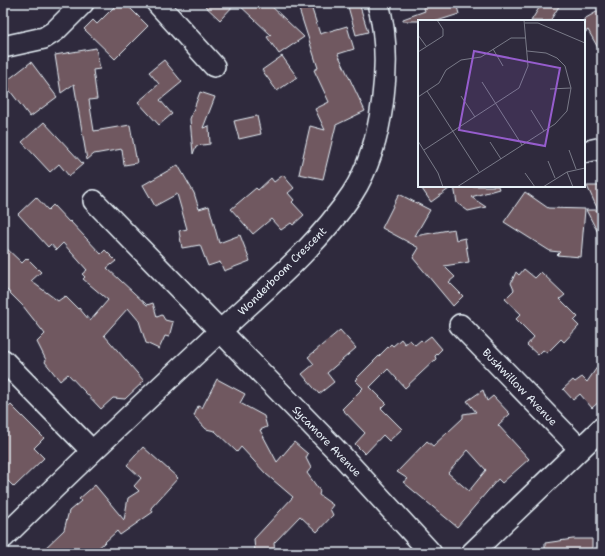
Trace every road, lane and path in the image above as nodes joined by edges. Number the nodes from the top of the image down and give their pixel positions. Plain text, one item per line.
1 (83, 3) edge
2 (157, 3) edge
3 (378, 3) edge
4 (3, 47) edge
5 (214, 66) dead end
6 (602, 148) edge
7 (585, 152) edge
8 (94, 201) dead end
9 (460, 325) dead end
10 (221, 331) junction
11 (3, 360) edge
12 (602, 428) edge
13 (580, 449) junction
14 (92, 451) junction
15 (3, 538) edge
16 (432, 553) edge
17 (472, 553) edge

1 - 4 street
2 - 5 street
3 - 10 street, Wonderboom Crescent
6 - 7 street
8 - 10 street
9 - 13 street, Bushwillow Avenue
10 - 14 street, Wonderboom Crescent
10 - 16 street, Sycamore Avenue
11 - 14 street
12 - 13 street
13 - 17 street
14 - 15 street, Wonderboom Crescent

